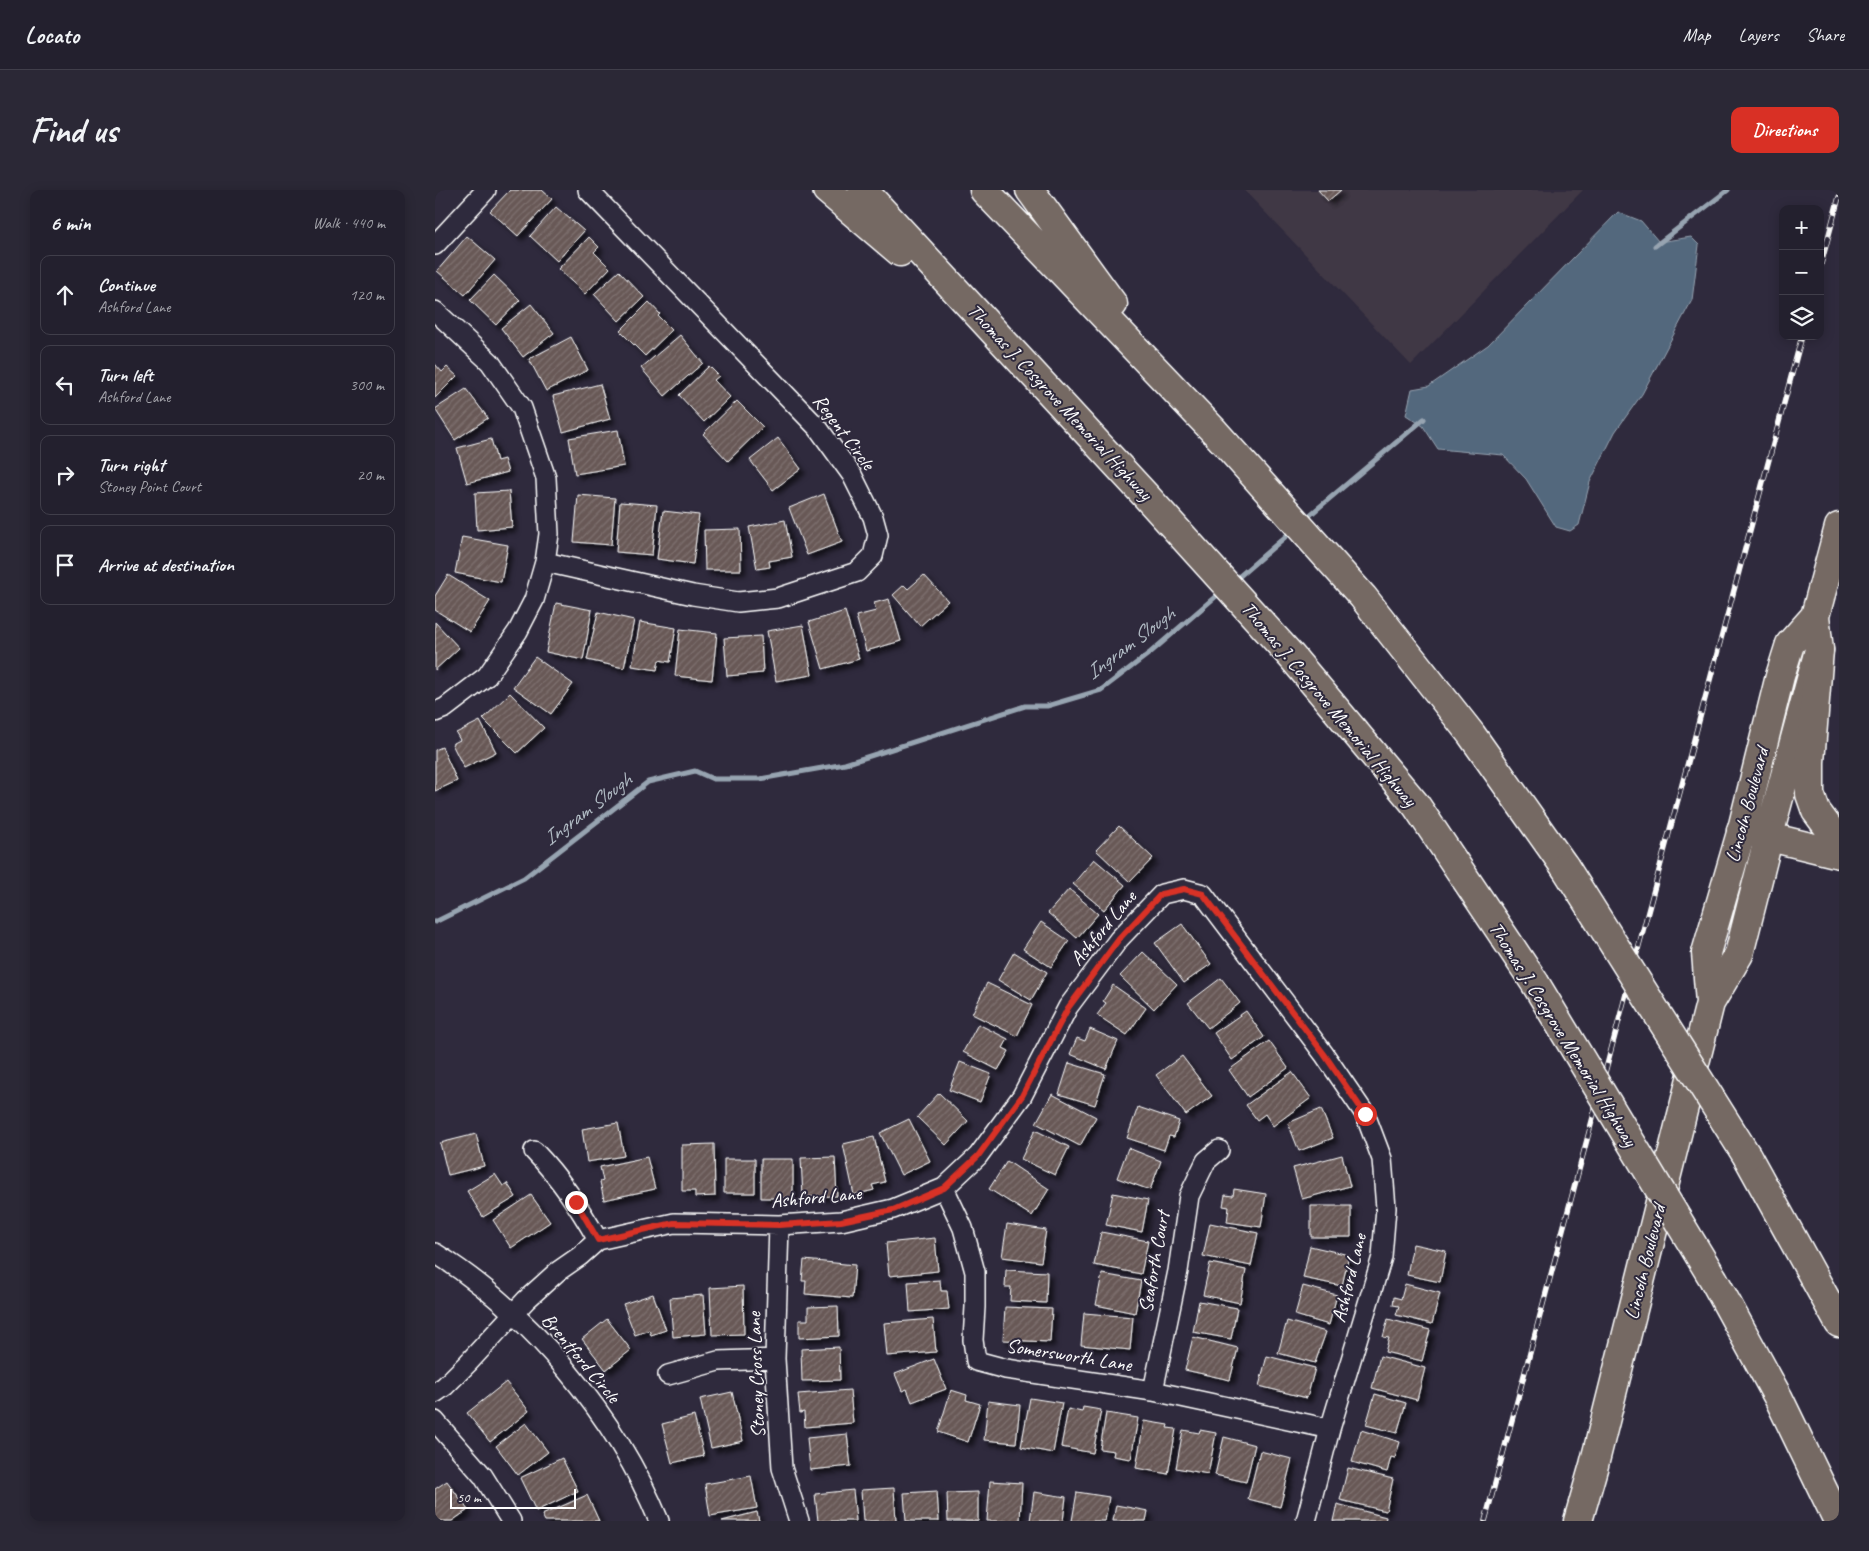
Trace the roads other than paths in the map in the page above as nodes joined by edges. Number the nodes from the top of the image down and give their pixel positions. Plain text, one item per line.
1 (486, 190) edge
2 (587, 190) edge
3 (827, 190) edge
4 (863, 190) edge
5 (984, 190) edge
6 (1030, 190) edge
7 (435, 245) edge
8 (435, 310) edge
9 (993, 330) junction
10 (1169, 383) junction
11 (1839, 527) edge
12 (545, 562) junction
13 (1815, 616) junction
14 (1819, 650) junction
15 (435, 712) edge
16 (1741, 830) junction
17 (1769, 838) junction
18 (1839, 842) edge
19 (1839, 854) edge
20 (1710, 1003) junction
21 (1219, 1150) dead end
22 (534, 1151) dead end
23 (944, 1188) junction
24 (779, 1225) junction
25 (598, 1240) junction
26 (435, 1253) edge
27 (513, 1314) junction
28 (1839, 1322) edge
29 (775, 1360) junction
30 (669, 1374) dead end
31 (1153, 1391) junction
32 (435, 1392) edge
33 (435, 1421) edge
34 (1331, 1429) junction
35 (511, 1521) edge
36 (659, 1521) edge
37 (799, 1521) edge
38 (1306, 1521) edge
39 (1578, 1521) edge
40 (1838, 1521) edge

1 - 7 street
2 - 12 street, Regent Circle
3 - 9 main road
4 - 9 main road, Thomas J. Cosgrove Memorial Highway
5 - 10 main road
6 - 10 main road
8 - 12 street
9 - 40 main road, Thomas J. Cosgrove Memorial Highway, bridge
10 - 28 main road, bridge
11 - 13 main road, Lincoln Boulevard
12 - 15 street
13 - 14 main road, Lincoln Boulevard
13 - 16 main road, Lincoln Boulevard
14 - 17 main road, Lincoln Boulevard
14 - 18 main road
16 - 17 main road
16 - 20 main road, Lincoln Boulevard
17 - 19 main road
17 - 20 main road, Lincoln Boulevard
20 - 39 main road, Lincoln Boulevard
21 - 31 street, Seaforth Court
22 - 25 street
23 - 24 street, Ashford Lane
23 - 31 street, Somersworth Lane
23 - 34 street, Ashford Lane
24 - 25 street, Ashford Lane
24 - 29 street, Stoney Cross Lane
25 - 27 street, Ashford Lane
26 - 27 street, Brentford Circle
27 - 32 street, Ashford Lane
27 - 36 street, Brentford Circle
29 - 30 street
29 - 37 street, Stoney Cross Lane
31 - 34 street, Somersworth Lane
33 - 35 street
34 - 38 street, Ashford Lane

